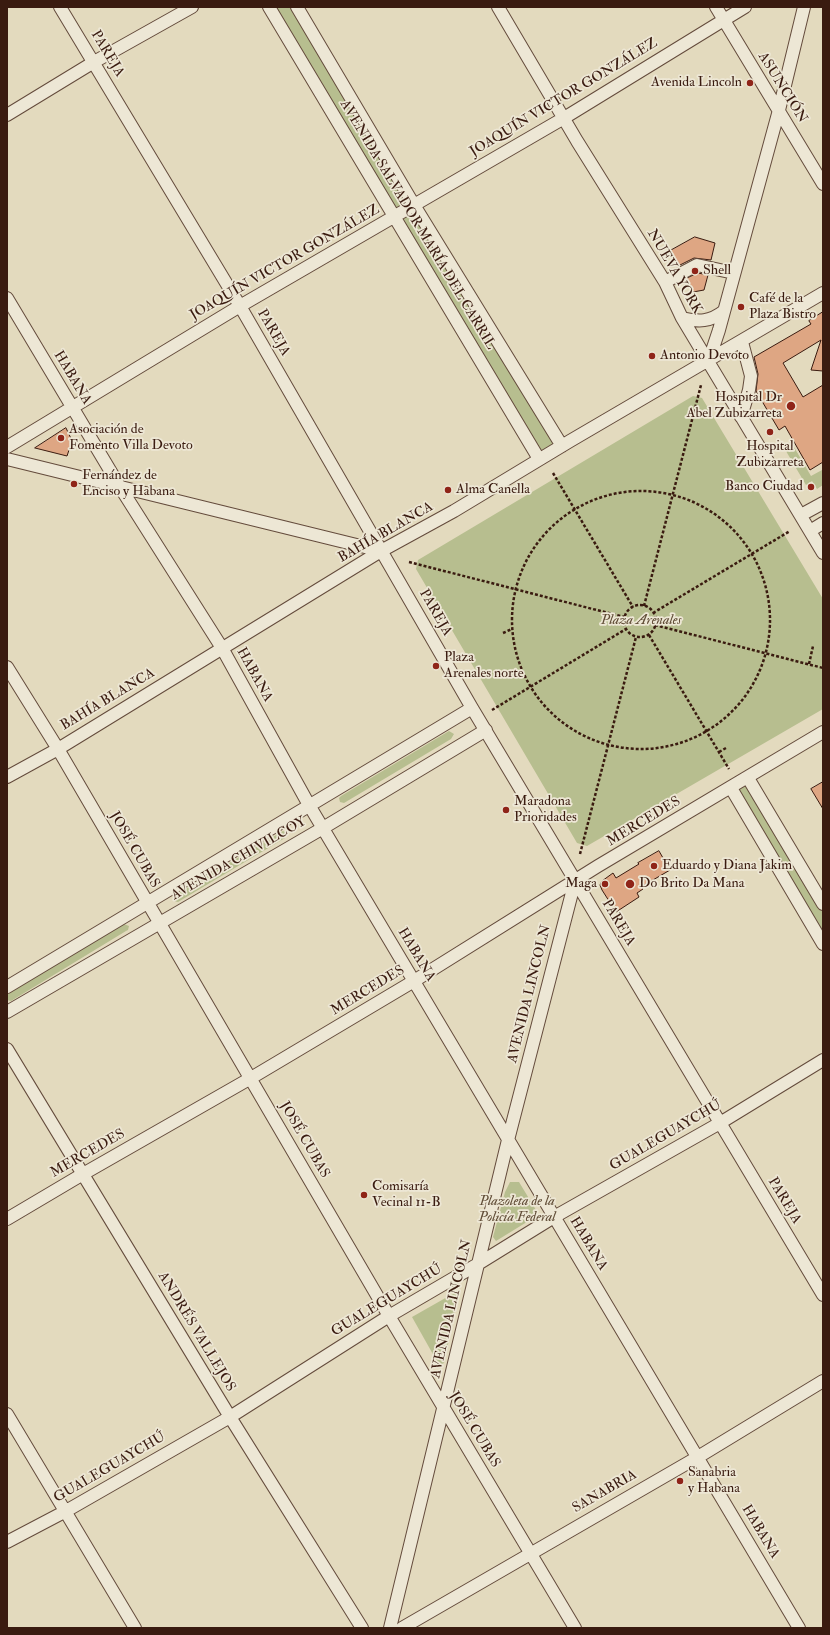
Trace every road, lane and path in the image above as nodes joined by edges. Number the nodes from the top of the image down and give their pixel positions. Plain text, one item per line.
1 (60, 7) edge
2 (192, 7) edge
3 (269, 7) edge
4 (297, 7) edge
5 (498, 7) edge
6 (716, 7) edge
7 (744, 7) edge
8 (804, 7) edge
9 (723, 19) junction
10 (94, 62) junction
11 (779, 110) junction
12 (7, 115) edge
13 (564, 118) junction
14 (823, 184) edge
15 (414, 205) junction
16 (395, 216) junction
17 (734, 272) junction
18 (665, 282) junction
19 (823, 293) edge
20 (7, 298) edge
21 (240, 306) junction
22 (724, 311) junction
23 (682, 318) junction
24 (742, 342) junction
25 (709, 360) junction
26 (701, 385) dead end
27 (73, 407) junction
28 (741, 417) junction
29 (562, 446) junction
30 (7, 447) edge
31 (7, 459) edge
32 (539, 460) junction
33 (553, 473) dead end
34 (120, 487) junction
35 (672, 495) junction
36 (823, 503) edge
37 (574, 509) junction
38 (801, 516) junction
39 (823, 523) edge
40 (810, 531) junction
41 (790, 532) dead end
42 (381, 551) junction
43 (823, 553) edge
44 (752, 554) junction
45 (409, 562) dead end
46 (515, 589) junction
47 (644, 606) junction
48 (633, 607) junction
49 (653, 613) junction
50 (624, 617) junction
51 (655, 625) junction
52 (512, 629) junction
53 (626, 629) junction
54 (503, 634) dead end
55 (649, 635) junction
56 (636, 637) junction
57 (813, 646) dead end
58 (222, 648) junction
59 (765, 653) junction
60 (794, 660) junction
61 (808, 664) junction
62 (793, 665) dead end
63 (7, 667) edge
64 (823, 668) edge
65 (530, 686) junction
66 (472, 708) junction
67 (492, 710) dead end
68 (486, 730) junction
69 (707, 731) junction
70 (823, 732) edge
71 (608, 745) junction
72 (726, 748) dead end
73 (58, 749) junction
74 (719, 752) junction
75 (729, 769) dead end
76 (7, 777) edge
77 (748, 778) junction
78 (731, 788) junction
79 (309, 805) junction
80 (323, 828) junction
81 (580, 854) dead end
82 (575, 881) junction
83 (147, 903) junction
84 (823, 904) edge
85 (159, 922) junction
86 (823, 944) edge
87 (414, 981) junction
88 (7, 986) edge
89 (7, 1012) edge
90 (7, 1049) edge
91 (823, 1060) edge
92 (251, 1078) junction
93 (720, 1123) junction
94 (508, 1140) junction
95 (82, 1174) junction
96 (554, 1217) junction
97 (7, 1220) edge
98 (478, 1264) junction
99 (823, 1295) edge
100 (389, 1316) junction
101 (823, 1381) edge
102 (443, 1409) junction
103 (7, 1414) edge
104 (230, 1417) junction
105 (698, 1457) junction
106 (66, 1511) junction
107 (7, 1542) edge
108 (531, 1553) junction
109 (135, 1628) edge
110 (361, 1628) edge
111 (390, 1628) edge
112 (402, 1628) edge
113 (575, 1628) edge
114 (799, 1628) edge

1 - 10 street, PAREJA
2 - 10 street
3 - 16 street, AVENIDA SALVADOR MARÍA DEL CARRIL
4 - 15 street, AVENIDA SALVADOR MARÍA DEL CARRIL
5 - 13 street, NUEVA YORK
6 - 9 street, ASUNCIÓN
7 - 9 street, JOAQUÍN VICTOR GONZÁLEZ
8 - 11 street
9 - 11 street, ASUNCIÓN
9 - 13 street, JOAQUÍN VICTOR GONZÁLEZ
10 - 12 street
10 - 21 street, PAREJA
11 - 14 street, ASUNCIÓN
11 - 17 street
13 - 15 street, JOAQUÍN VICTOR GONZÁLEZ
13 - 18 street, NUEVA YORK
15 - 16 street, JOAQUÍN VICTOR GONZÁLEZ
15 - 29 street, AVENIDA SALVADOR MARÍA DEL CARRIL
16 - 21 street, JOAQUÍN VICTOR GONZÁLEZ
16 - 32 street, AVENIDA SALVADOR MARÍA DEL CARRIL
17 - 18 street
17 - 22 street
18 - 23 street, NUEVA YORK
19 - 24 street, BAHÍA BLANCA
20 - 27 street, HABANA
21 - 27 street, JOAQUÍN VICTOR GONZÁLEZ
21 - 42 street, PAREJA
22 - 23 street
22 - 25 street
23 - 25 street, NUEVA YORK
24 - 25 street, BAHÍA BLANCA
24 - 28 street
25 - 28 street, NUEVA YORK
25 - 29 street, BAHÍA BLANCA
26 - 35 path
27 - 30 street, JOAQUÍN VICTOR GONZÁLEZ
27 - 34 street, HABANA
28 - 38 street, NUEVA YORK
29 - 32 street, BAHÍA BLANCA
31 - 34 street
32 - 42 street, BAHÍA BLANCA
33 - 37 path
34 - 42 street
34 - 58 street, HABANA
35 - 37 path
35 - 44 path
35 - 47 path
36 - 38 street
37 - 46 path
37 - 48 path
38 - 40 street, NUEVA YORK
39 - 40 street
40 - 43 street, NUEVA YORK
41 - 44 path
42 - 58 street, BAHÍA BLANCA
42 - 66 street, PAREJA
44 - 49 path
44 - 59 path
45 - 46 path
46 - 50 path
46 - 52 path
47 - 48 path
47 - 49 path
48 - 50 path
49 - 51 path
50 - 53 path
51 - 55 path
51 - 59 path
52 - 54 path
52 - 65 path
53 - 56 path
53 - 65 path
55 - 56 path
55 - 69 path
56 - 71 path
57 - 61 path
58 - 73 street, BAHÍA BLANCA
58 - 79 street, HABANA
59 - 60 path
59 - 69 path
60 - 61 path
60 - 62 path
61 - 64 path
63 - 73 street, JOSÉ CUBAS
65 - 67 path
65 - 71 path
66 - 68 street, PAREJA
66 - 79 street, AVENIDA CHIVILCOY
68 - 80 street, AVENIDA CHIVILCOY
68 - 82 street, PAREJA
69 - 71 path
69 - 74 path
70 - 77 street, MERCEDES
71 - 81 path
72 - 74 path
73 - 76 street, BAHÍA BLANCA
73 - 83 street, JOSÉ CUBAS
74 - 75 path
77 - 78 street, MERCEDES
77 - 84 street
78 - 82 street, MERCEDES
78 - 86 street
79 - 80 street, HABANA
79 - 83 street, AVENIDA CHIVILCOY
80 - 85 street, AVENIDA CHIVILCOY
80 - 87 street, HABANA
82 - 87 street, MERCEDES
82 - 93 street, PAREJA
82 - 94 street, AVENIDA LINCOLN
83 - 85 street, JOSÉ CUBAS
83 - 88 street, AVENIDA CHIVILCOY
85 - 89 street, AVENIDA CHIVILCOY
85 - 92 street, JOSÉ CUBAS
87 - 92 street, MERCEDES
87 - 94 street, HABANA
90 - 95 street, ANDRÉS VALLEJOS
91 - 93 street, GUALEGUAYCHÚ
92 - 95 street, MERCEDES
92 - 100 street, JOSÉ CUBAS
93 - 96 street, GUALEGUAYCHÚ
93 - 99 street, PAREJA
94 - 96 street, HABANA
94 - 98 street, AVENIDA LINCOLN
95 - 97 street, MERCEDES
95 - 104 street, ANDRÉS VALLEJOS
96 - 98 street, GUALEGUAYCHÚ
96 - 105 street, HABANA
98 - 100 street, GUALEGUAYCHÚ
98 - 102 street, AVENIDA LINCOLN
100 - 102 street, JOSÉ CUBAS
100 - 104 street, GUALEGUAYCHÚ
101 - 105 street, SANABRIA
102 - 108 street, JOSÉ CUBAS
102 - 111 street, AVENIDA LINCOLN
103 - 106 street
104 - 106 street, GUALEGUAYCHÚ
104 - 110 street, ANDRÉS VALLEJOS
105 - 108 street, SANABRIA
105 - 114 street, HABANA
106 - 107 street, GUALEGUAYCHÚ
106 - 109 street
108 - 112 street, SANABRIA
108 - 113 street, JOSÉ CUBAS

